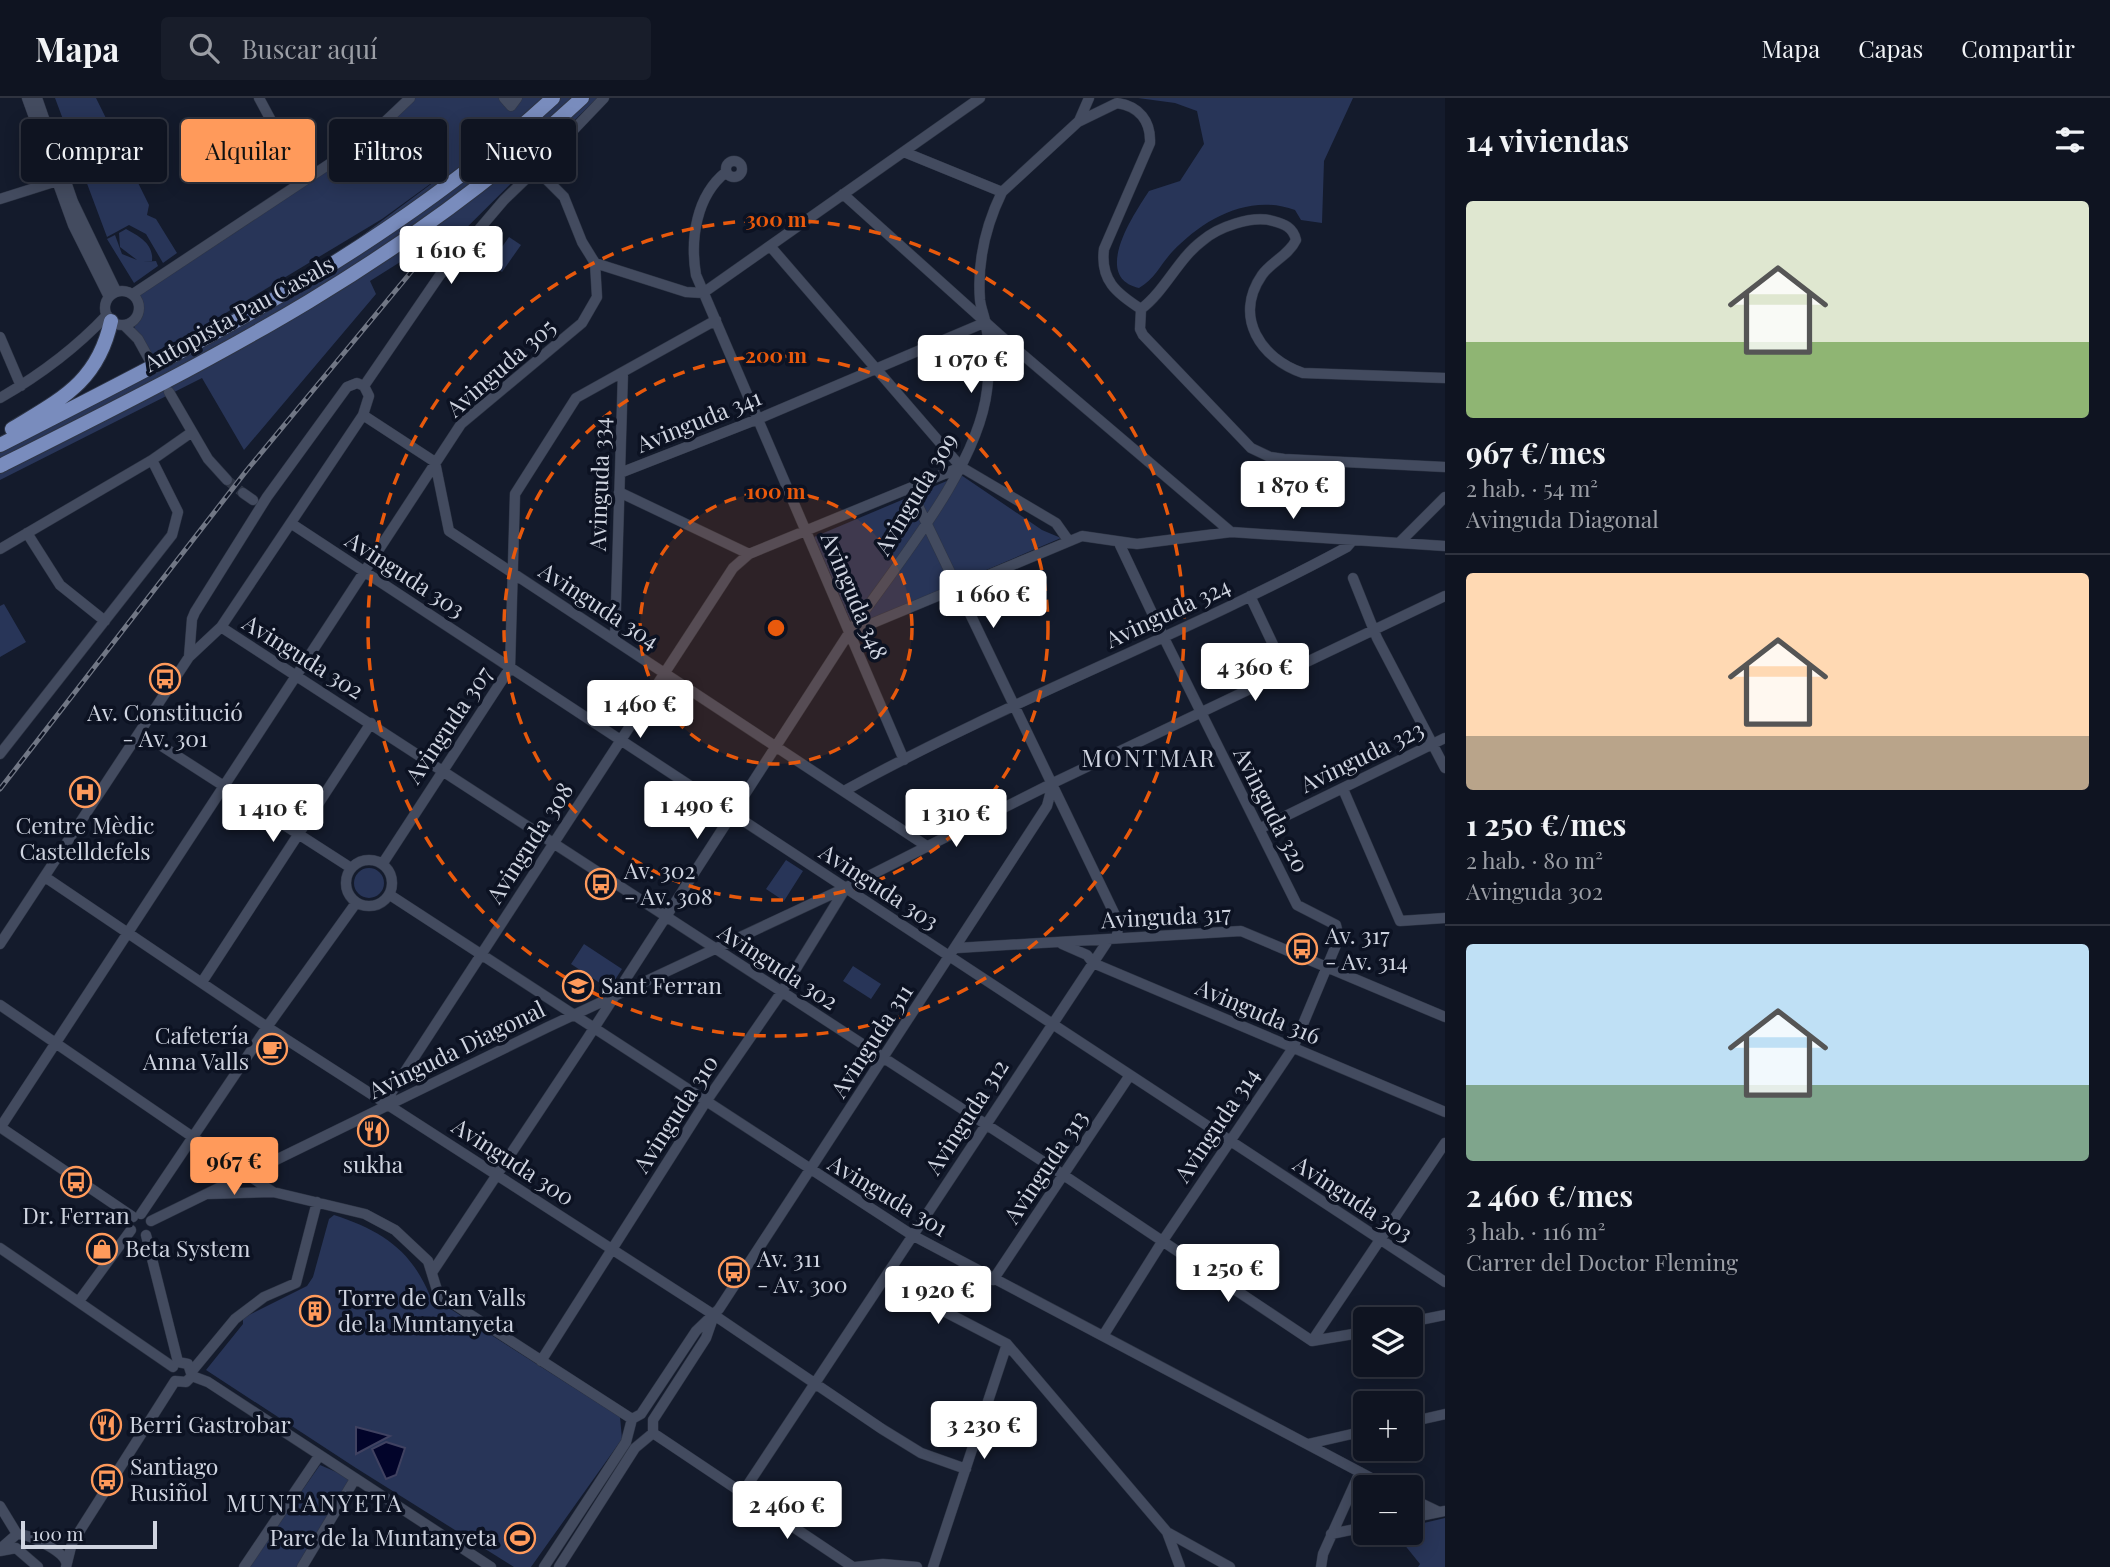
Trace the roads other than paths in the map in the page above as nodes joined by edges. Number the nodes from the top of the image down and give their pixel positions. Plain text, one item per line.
1 (27, 98) edge
2 (37, 98) edge
3 (259, 98) edge
4 (410, 98) edge
5 (504, 98) edge
6 (517, 98) edge
7 (554, 98) edge
8 (582, 98) edge
9 (604, 98) edge
10 (981, 98) edge
11 (1089, 98) edge
12 (35, 119) edge
13 (43, 119) edge
14 (270, 119) edge
15 (1079, 121) junction
16 (576, 127) edge
17 (904, 152) junction
18 (315, 172) edge
19 (726, 172) dead end
20 (54, 182) edge
21 (61, 182) edge
22 (300, 182) edge
23 (523, 182) edge
24 (549, 182) edge
25 (1002, 192) junction
26 (843, 194) junction
27 (0, 199) edge
28 (770, 246) junction
29 (595, 262) junction
30 (704, 293) junction
31 (112, 294) junction
32 (133, 294) junction
33 (1141, 309) junction
34 (114, 320) junction
35 (135, 320) junction
36 (716, 320) junction
37 (986, 322) junction
38 (0, 337) edge
39 (138, 339) junction
40 (149, 359) dead end
41 (877, 368) junction
42 (623, 372) junction
43 (1445, 378) edge
44 (21, 386) junction
45 (364, 387) junction
46 (169, 392) dead end
47 (0, 398) edge
48 (363, 415) junction
49 (758, 419) junction
50 (192, 432) junction
51 (0, 437) edge
52 (0, 445) edge
53 (152, 460) junction
54 (435, 463) junction
55 (0, 466) edge
56 (961, 467) junction
57 (1445, 467) edge
58 (620, 473) junction
59 (227, 480) tunnel mouth
60 (910, 489) junction
61 (619, 492) junction
62 (243, 493) tunnel mouth
63 (267, 497) junction
64 (1445, 497) edge
65 (253, 500) junction
66 (256, 515) junction
67 (292, 524) junction
68 (925, 524) junction
69 (806, 532) junction
70 (1231, 532) junction
71 (27, 533) junction
72 (1068, 540) junction
73 (1353, 540) junction
74 (1400, 542) junction
75 (1119, 543) junction
76 (1445, 546) edge
77 (0, 549) edge
78 (749, 554) junction
79 (364, 571) junction
80 (513, 573) junction
81 (1353, 578) dead end
82 (956, 588) junction
83 (1250, 596) junction
84 (1445, 596) edge
85 (105, 621) junction
86 (221, 628) junction
87 (1376, 630) junction
88 (191, 633) junction
89 (849, 634) junction
90 (1163, 636) junction
91 (209, 637) junction
92 (615, 638) junction
93 (189, 657) junction
94 (510, 668) junction
95 (665, 672) junction
96 (1286, 672) junction
97 (295, 676) junction
98 (1013, 707) junction
99 (1201, 712) junction
100 (371, 723) junction
101 (140, 732) junction
102 (1445, 738) edge
103 (620, 742) junction
104 (1433, 744) junction
105 (778, 746) junction
106 (0, 754) edge
107 (904, 760) junction
108 (1445, 768) edge
109 (442, 770) junction
110 (1053, 783) junction
111 (223, 788) junction
112 (1343, 789) junction
113 (846, 790) junction
114 (733, 814) junction
115 (1259, 829) junction
116 (297, 835) junction
117 (552, 844) junction
118 (928, 847) junction
119 (383, 863) junction
120 (351, 868) junction
121 (45, 877) junction
122 (845, 888) junction
123 (390, 895) junction
124 (356, 903) junction
125 (665, 917) junction
126 (1445, 918) edge
127 (1336, 925) joint
128 (127, 933) junction
129 (1113, 939) junction
130 (1060, 942) junction
131 (0, 944) edge
132 (715, 949) junction
133 (954, 952) junction
134 (479, 955) junction
135 (1093, 963) junction
136 (1328, 968) junction
137 (202, 982) junction
138 (781, 993) junction
139 (612, 998) junction
140 (0, 1005) edge
141 (572, 1016) junction
142 (1445, 1017) edge
143 (1053, 1022) junction
144 (267, 1027) junction
145 (593, 1029) junction
146 (57, 1043) junction
147 (1293, 1048) junction
148 (883, 1059) junction
149 (1130, 1075) junction
150 (705, 1103) junction
151 (390, 1105) junction
152 (1445, 1112) edge
153 (984, 1124) junction
154 (0, 1128) edge
155 (193, 1138) junction
156 (1229, 1142) junction
157 (1445, 1143) edge
158 (810, 1171) junction
159 (248, 1173) junction
160 (497, 1175) junction
161 (1063, 1175) junction
162 (273, 1192) junction
163 (205, 1194) junction
164 (317, 1202) junction
165 (137, 1216) junction
166 (151, 1221) junction
167 (131, 1230) junction
168 (146, 1236) junction
169 (912, 1236) junction
170 (1381, 1240) junction
171 (1162, 1242) junction
172 (0, 1248) edge
173 (611, 1250) junction
174 (433, 1271) junction
175 (884, 1280) junction
176 (993, 1280) junction
177 (1445, 1282) edge
178 (79, 1301) junction
179 (714, 1315) junction
180 (1445, 1315) edge
181 (1423, 1319) edge
182 (1353, 1334) edge
183 (1103, 1336) junction
184 (1312, 1341) junction
185 (1007, 1344) junction
186 (541, 1361) junction
187 (176, 1365) junction
188 (192, 1374) junction
189 (175, 1381) junction
190 (817, 1384) junction
191 (1445, 1414) edge
192 (1423, 1419) edge
193 (634, 1420) junction
194 (653, 1420) junction
195 (1353, 1434) edge
196 (649, 1435) junction
197 (1308, 1444) junction
198 (319, 1457) junction
199 (965, 1469) junction
200 (1360, 1472) junction
201 (1366, 1475) edge
202 (355, 1479) junction
203 (743, 1492) junction
204 (1423, 1504) edge
205 (0, 1506) edge
206 (1442, 1512) edge
207 (1423, 1516) edge
208 (1353, 1529) edge
209 (1167, 1532) junction
210 (17, 1534) junction
211 (1331, 1534) junction
212 (72, 1543) junction
213 (0, 1550) edge
214 (56, 1550) junction
215 (66, 1566) edge
216 (39, 1567) edge
217 (244, 1567) edge
218 (302, 1567) edge
219 (491, 1567) edge
220 (544, 1567) edge
221 (559, 1567) edge
222 (854, 1567) edge
223 (917, 1567) edge
224 (933, 1567) edge
225 (1181, 1567) edge
226 (1230, 1567) edge
227 (1321, 1567) edge

1 - 12 street
2 - 13 street
3 - 14 street
4 - 18 street
5 - 6 street
7 - 52 highway, Autopista Pau Casals
8 - 55 highway, Autopista Pau Casals
9 - 16 street
10 - 17 street
11 - 15 street
15 - 25 street
15 - 33 street
17 - 25 street
17 - 26 street
19 - 30 street, Avinguda 348
20 - 27 street
21 - 31 street
22 - 32 street
23 - 45 street
24 - 29 street, Avinguda 305
25 - 37 street, Avinguda 309
26 - 28 street
26 - 37 street
28 - 30 street
28 - 41 street
29 - 30 street
29 - 54 street, Avinguda 305
30 - 36 street, Avinguda 348
31 - 32 street
31 - 34 street
32 - 35 street
33 - 43 street
33 - 57 street
34 - 35 street
34 - 39 street
34 - 44 street
34 - 51 highway
35 - 39 street
36 - 42 street, Avinguda 307
36 - 49 street, Avinguda 348
37 - 41 street, Avinguda 341
37 - 56 street, Avinguda 309
37 - 70 street
38 - 44 street
39 - 40 street
41 - 49 street, Avinguda 341
41 - 56 street
42 - 58 street, Avinguda 334
42 - 80 street, Avinguda 307
44 - 47 street
45 - 48 street
45 - 63 street
46 - 50 street
48 - 54 street
48 - 67 street
49 - 58 street, Avinguda 341
49 - 69 street, Avinguda 348
50 - 53 street
50 - 59 street
53 - 71 street
53 - 85 street
54 - 79 street, Avinguda 305
54 - 80 street, Avinguda 304
56 - 60 street, Avinguda 308
56 - 68 street, Avinguda 309
56 - 72 street
58 - 61 street, Avinguda 334
60 - 68 street
60 - 69 street, Avinguda 308
61 - 78 street
61 - 92 street, Avinguda 334
62 - 65 street
63 - 65 street
63 - 66 street
64 - 74 street
65 - 66 street
66 - 88 street
67 - 79 street, Avinguda 303
67 - 86 street
68 - 82 street
68 - 89 street, Avinguda 309
69 - 78 street, Avinguda 308
69 - 89 street, Avinguda 348
70 - 73 street
70 - 75 street
71 - 77 street
71 - 85 street
72 - 75 street
72 - 82 street
73 - 74 street
73 - 83 street, Avinguda 324
74 - 76 street
75 - 90 street, Avinguda 320
78 - 95 street, Avinguda 308
79 - 94 street, Avinguda 303
79 - 97 street, Avinguda 305
80 - 92 street, Avinguda 304
80 - 94 street, Avinguda 307
81 - 87 street
82 - 89 street
82 - 98 street
83 - 90 street, Avinguda 324
83 - 96 street
84 - 87 street, Avinguda Diagonal
85 - 106 street
86 - 91 street
86 - 97 street, Avinguda 302
87 - 96 street, Avinguda Diagonal
87 - 104 street
88 - 91 street
88 - 93 street
89 - 105 street, Avinguda 309
89 - 107 street, Avinguda 348
90 - 98 street, Avinguda 324
90 - 99 street, Avinguda 320
91 - 93 street
92 - 95 street, Avinguda 304
93 - 101 street
94 - 103 street, Avinguda 303
94 - 109 street, Avinguda 307
95 - 103 street, Avinguda 308
95 - 105 street, Avinguda 304
96 - 99 street, Avinguda Diagonal
97 - 100 street, Avinguda 302
97 - 111 street, Avinguda 305
98 - 107 street, Avinguda 324
98 - 110 street
99 - 110 street, Avinguda Diagonal
99 - 115 street, Avinguda 320
100 - 109 street, Avinguda 302
100 - 116 street
101 - 111 street
101 - 121 street
102 - 104 street, Avinguda 323
103 - 114 street, Avinguda 303
103 - 117 street, Avinguda 308
104 - 108 street
104 - 112 street, Avinguda 323
105 - 113 street, Avinguda 304
105 - 114 street, Avinguda 309
107 - 113 street, Avinguda 324
109 - 117 street, Avinguda 302
109 - 119 street, Avinguda 307
110 - 118 street, Avinguda Diagonal
110 - 129 street
110 - 133 street, Avinguda 311
111 - 116 street
111 - 128 street, Avinguda 305
112 - 115 street, Avinguda 323
112 - 126 street
113 - 118 street, Avinguda 304
114 - 122 street, Avinguda 303
114 - 125 street, Avinguda 309
115 - 127 street, Avinguda 320
116 - 120 street
116 - 137 street
117 - 125 street, Avinguda 302
117 - 134 street, Avinguda 308
118 - 122 street, Avinguda Diagonal
119 - 120 street
119 - 123 street
120 - 124 street
121 - 128 street, Avinguda 300
121 - 131 street
122 - 132 street, Avinguda Diagonal
122 - 133 street, Avinguda 303
122 - 138 street, Avinguda 310
123 - 124 street
123 - 134 street, Avinguda 301
124 - 144 street
125 - 132 street, Avinguda 302
125 - 139 street, Avinguda 309
127 - 136 street, Avinguda 314
128 - 137 street, Avinguda 300
128 - 146 street, Avinguda 305
129 - 130 street, Avinguda 317
129 - 135 street, Avinguda 312
129 - 136 street, Avinguda 317
130 - 133 street, Avinguda 317
130 - 135 street, Avinguda 316
132 - 138 street, Avinguda 302
132 - 139 street, Avinguda Diagonal
133 - 143 street, Avinguda 303
133 - 148 street, Avinguda 311
134 - 141 street, Avinguda 301
134 - 151 street, Avinguda 308
135 - 143 street, Avinguda 312
135 - 147 street, Avinguda 316
136 - 142 street, Avinguda 317
136 - 147 street, Avinguda 314
137 - 144 street, Avinguda 300
138 - 148 street, Avinguda 302
138 - 150 street, Avinguda 310
139 - 141 street, Avinguda Diagonal
139 - 145 street, Avinguda 309
140 - 146 street
141 - 145 street, Avinguda 301
141 - 151 street, Avinguda Diagonal
143 - 149 street, Avinguda 303
143 - 153 street, Avinguda 312
144 - 151 street, Avinguda 300
144 - 155 street
145 - 150 street, Avinguda 301
145 - 160 street, Avinguda 309
146 - 154 street, Avinguda 305
146 - 155 street
147 - 152 street, Avinguda 316
147 - 156 street, Avinguda 314
148 - 153 street, Avinguda 302
148 - 158 street, Avinguda 311
149 - 156 street, Avinguda 303
149 - 161 street, Avinguda 313
150 - 158 street, Avinguda 301
150 - 173 street, Avinguda 310
151 - 159 street, Avinguda Diagonal
151 - 160 street, Avinguda 300
153 - 161 street, Avinguda 302
153 - 169 street, Avinguda 312
154 - 165 street
155 - 159 street
155 - 165 street
156 - 170 street, Avinguda 303
156 - 171 street, Avinguda 314
157 - 170 street
158 - 169 street, Avinguda 301
158 - 179 street, Avinguda 311
159 - 162 street
159 - 163 street, Avinguda Diagonal
160 - 173 street, Avinguda 300
160 - 174 street, Avinguda 309
161 - 171 street, Avinguda 302
161 - 176 street, Avinguda 313
162 - 163 street, Avinguda Diagonal
162 - 164 street
163 - 166 street, Avinguda Diagonal
164 - 174 street
164 - 188 street
165 - 166 street
165 - 167 street
166 - 168 street
167 - 168 street
167 - 178 street
168 - 187 street
169 - 175 street, Avinguda 312
169 - 176 street, Avinguda 301
170 - 177 street, Avinguda 303
170 - 184 street
171 - 183 street, Avinguda 314
171 - 184 street, Avinguda 302
172 - 178 street
173 - 179 street, Avinguda 300
173 - 186 street, Avinguda 310
174 - 186 street
175 - 185 street
175 - 190 street, Avinguda 312
176 - 183 street, Avinguda 301
178 - 187 street
179 - 190 street, Avinguda 300
179 - 193 street
179 - 194 street
180 - 181 street
182 - 184 street
183 - 197 street, Avinguda 301
185 - 199 street
185 - 209 street
186 - 193 street
187 - 188 street
187 - 189 street
188 - 189 street
188 - 198 street
189 - 212 street
190 - 199 street, Avinguda 300
190 - 203 street, Avinguda 312
191 - 192 street
193 - 194 street
193 - 196 street
193 - 220 street
194 - 196 street
195 - 197 street
196 - 203 street
196 - 221 street
197 - 200 street, Avinguda 301
198 - 202 street
198 - 217 street
199 - 224 street
200 - 201 street, Avinguda 301
200 - 211 street
202 - 218 street
202 - 219 street
203 - 222 street
204 - 206 street
205 - 210 street
206 - 207 street
208 - 211 street
209 - 225 street
209 - 226 street
210 - 213 street
210 - 214 street
211 - 227 street
212 - 214 street
212 - 215 street
213 - 216 street
214 - 215 street
214 - 216 street
222 - 223 street

